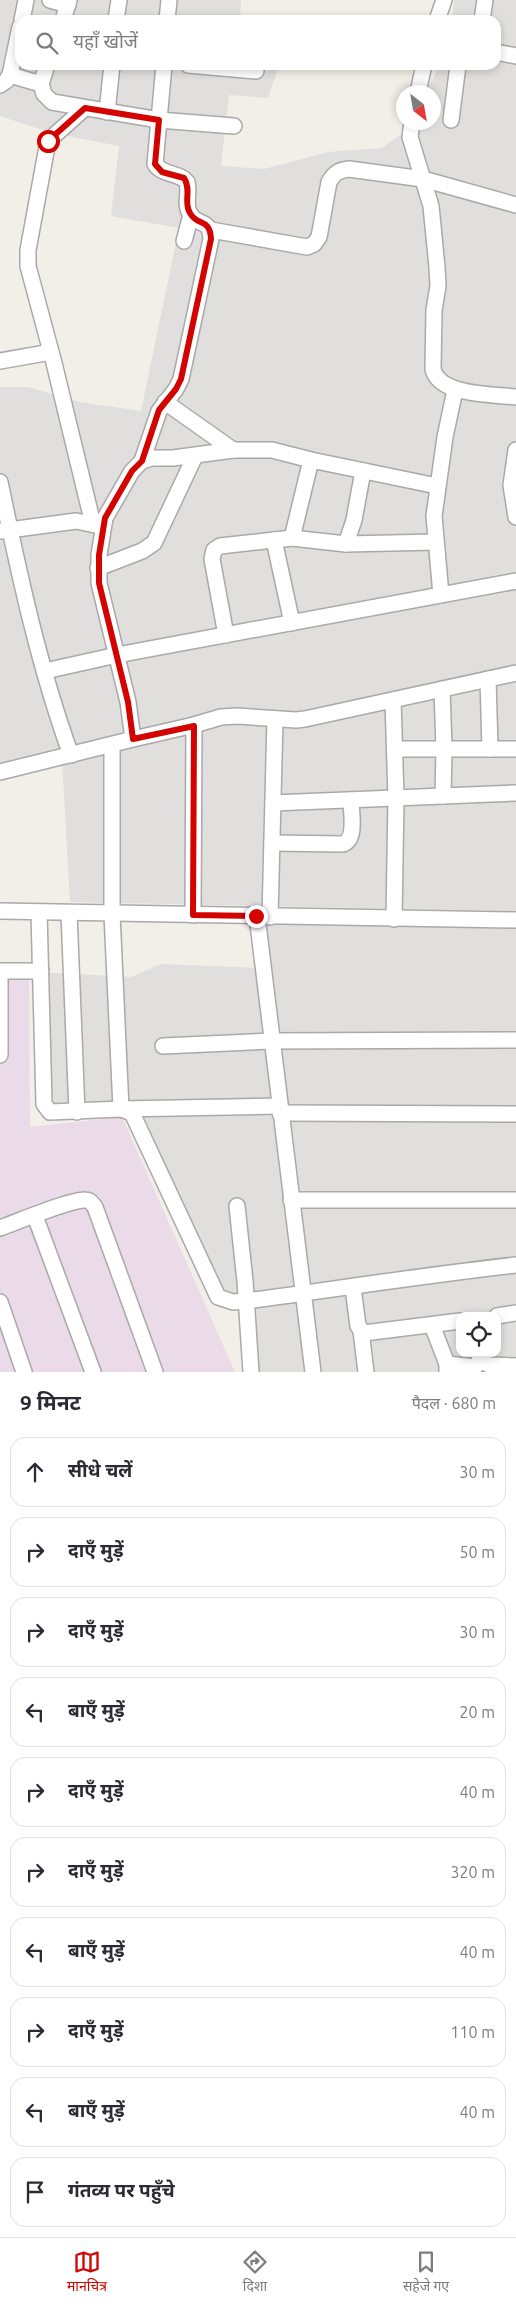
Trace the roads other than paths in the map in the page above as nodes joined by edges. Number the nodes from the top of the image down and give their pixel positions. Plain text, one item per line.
1 (26, 0) edge
2 (50, 0) edge
3 (118, 0) edge
4 (168, 0) edge
5 (444, 0) edge
6 (485, 0) edge
7 (69, 2) edge
8 (23, 15) edge
9 (65, 15) edge
10 (116, 15) edge
11 (167, 15) edge
12 (439, 15) edge
13 (483, 15) edge
14 (15, 45) edge
15 (501, 53) edge
16 (516, 56) edge
17 (46, 70) edge
18 (111, 70) edge
19 (164, 70) edge
20 (423, 70) edge
21 (457, 70) edge
22 (5, 80) edge
23 (41, 84) junction
24 (420, 85) edge
25 (85, 108) junction
26 (107, 112) junction
27 (159, 120) junction
28 (451, 120) dead end
29 (234, 126) dead end
30 (411, 130) edge
31 (423, 179) junction
32 (516, 205) edge
33 (191, 215) junction
34 (211, 230) junction
35 (184, 241) dead end
36 (51, 352) junction
37 (0, 361) edge
38 (455, 390) junction
39 (516, 397) edge
40 (165, 402) junction
41 (233, 450) junction
42 (516, 450) edge
43 (195, 456) junction
44 (311, 460) junction
45 (142, 461) junction
46 (364, 471) junction
47 (0, 482) edge
48 (437, 486) junction
49 (516, 517) edge
50 (98, 526) junction
51 (5, 530) edge
52 (292, 538) junction
53 (274, 540) junction
54 (436, 542) junction
55 (346, 544) junction
56 (98, 568) junction
57 (516, 581) edge
58 (441, 596) junction
59 (292, 623) junction
60 (226, 635) junction
61 (117, 655) junction
62 (45, 671) junction
63 (516, 674) edge
64 (488, 679) junction
65 (442, 689) junction
66 (393, 700) junction
67 (275, 719) junction
68 (194, 726) junction
69 (133, 739) junction
70 (112, 745) junction
71 (395, 749) junction
72 (444, 749) junction
73 (490, 749) junction
74 (516, 749) edge
75 (71, 755) junction
76 (0, 772) edge
77 (516, 794) edge
78 (443, 796) junction
79 (396, 798) junction
80 (351, 800) junction
81 (273, 803) junction
82 (272, 843) junction
83 (0, 911) edge
84 (39, 912) junction
85 (69, 913) junction
86 (112, 914) junction
87 (193, 915) junction
88 (263, 916) junction
89 (394, 919) junction
90 (516, 920) edge
91 (0, 960) edge
92 (0, 971) edge
93 (41, 971) junction
94 (0, 978) edge
95 (0, 997) edge
96 (0, 1027) edge
97 (516, 1040) edge
98 (271, 1041) junction
99 (163, 1046) dead end
100 (0, 1055) edge
101 (121, 1109) junction
102 (279, 1110) junction
103 (78, 1112) junction
104 (516, 1114) edge
105 (291, 1200) junction
106 (516, 1200) edge
107 (237, 1206) dead end
108 (35, 1216) junction
109 (0, 1228) edge
110 (516, 1265) edge
111 (353, 1288) junction
112 (304, 1293) junction
113 (246, 1301) junction
114 (0, 1302) edge
115 (516, 1313) edge
116 (501, 1315) edge
117 (456, 1321) edge
118 (432, 1324) junction
119 (361, 1331) junction
120 (480, 1357) edge
121 (481, 1357) edge
122 (516, 1366) edge
123 (447, 1368) edge
124 (153, 1371) edge
125 (24, 1372) edge
126 (93, 1372) edge
127 (251, 1372) edge
128 (313, 1372) edge
129 (366, 1372) edge

1 - 8 street
2 - 7 street
3 - 10 street
4 - 11 street
5 - 12 street
6 - 13 street
7 - 9 street
14 - 22 street
15 - 16 street
17 - 23 street
18 - 26 street
19 - 27 street
20 - 24 street
21 - 28 street
22 - 23 street
23 - 25 street
25 - 26 street
25 - 36 street
26 - 27 street
27 - 29 street
27 - 33 street
30 - 31 street
31 - 32 street
31 - 34 street
31 - 38 street
33 - 34 street
33 - 35 street
34 - 40 street
36 - 37 street
36 - 50 street
38 - 39 street
38 - 48 street
40 - 41 street
40 - 45 street
41 - 43 street
41 - 44 street
42 - 49 street
43 - 45 street
43 - 56 street
44 - 46 street
44 - 52 street
45 - 50 street
46 - 48 street
46 - 55 street
47 - 51 street
48 - 54 street
50 - 51 street
50 - 56 street
51 - 62 street
52 - 53 street
52 - 55 street
53 - 59 street
53 - 60 street
54 - 55 street
54 - 58 street
56 - 61 street
57 - 58 street
58 - 59 street
59 - 60 street
60 - 61 street
61 - 62 street
61 - 69 street
62 - 75 street
63 - 64 street
64 - 65 street
64 - 73 street
65 - 66 street
65 - 72 street
66 - 67 street
66 - 71 street
67 - 68 street
67 - 81 street
68 - 69 street
68 - 87 street
69 - 70 street
70 - 75 street
70 - 86 street
71 - 72 street
71 - 79 street
72 - 73 street
72 - 78 street
73 - 74 street
75 - 76 street
77 - 78 street
78 - 79 street
79 - 80 street
79 - 89 street
80 - 81 street
80 - 82 street
81 - 82 street
82 - 88 street
83 - 84 street
84 - 85 street
84 - 93 street
85 - 86 street
85 - 103 street
86 - 87 street
86 - 101 street
87 - 88 street
88 - 89 street
88 - 98 street
89 - 90 street
91 - 92 street
92 - 93 street
92 - 94 street
93 - 103 street
94 - 95 street
95 - 96 street
96 - 100 street
97 - 98 street
98 - 99 street
98 - 102 street
101 - 102 street
101 - 103 street
101 - 113 street
102 - 104 street
102 - 105 street
105 - 106 street
105 - 112 street
107 - 113 street
108 - 109 street
108 - 124 street
108 - 126 street
110 - 111 street
111 - 112 street
111 - 119 street
112 - 113 street
112 - 128 street
113 - 127 street
114 - 125 street
115 - 116 street
117 - 118 street
118 - 119 street
118 - 123 street
119 - 129 street
120 - 123 street
121 - 122 street

